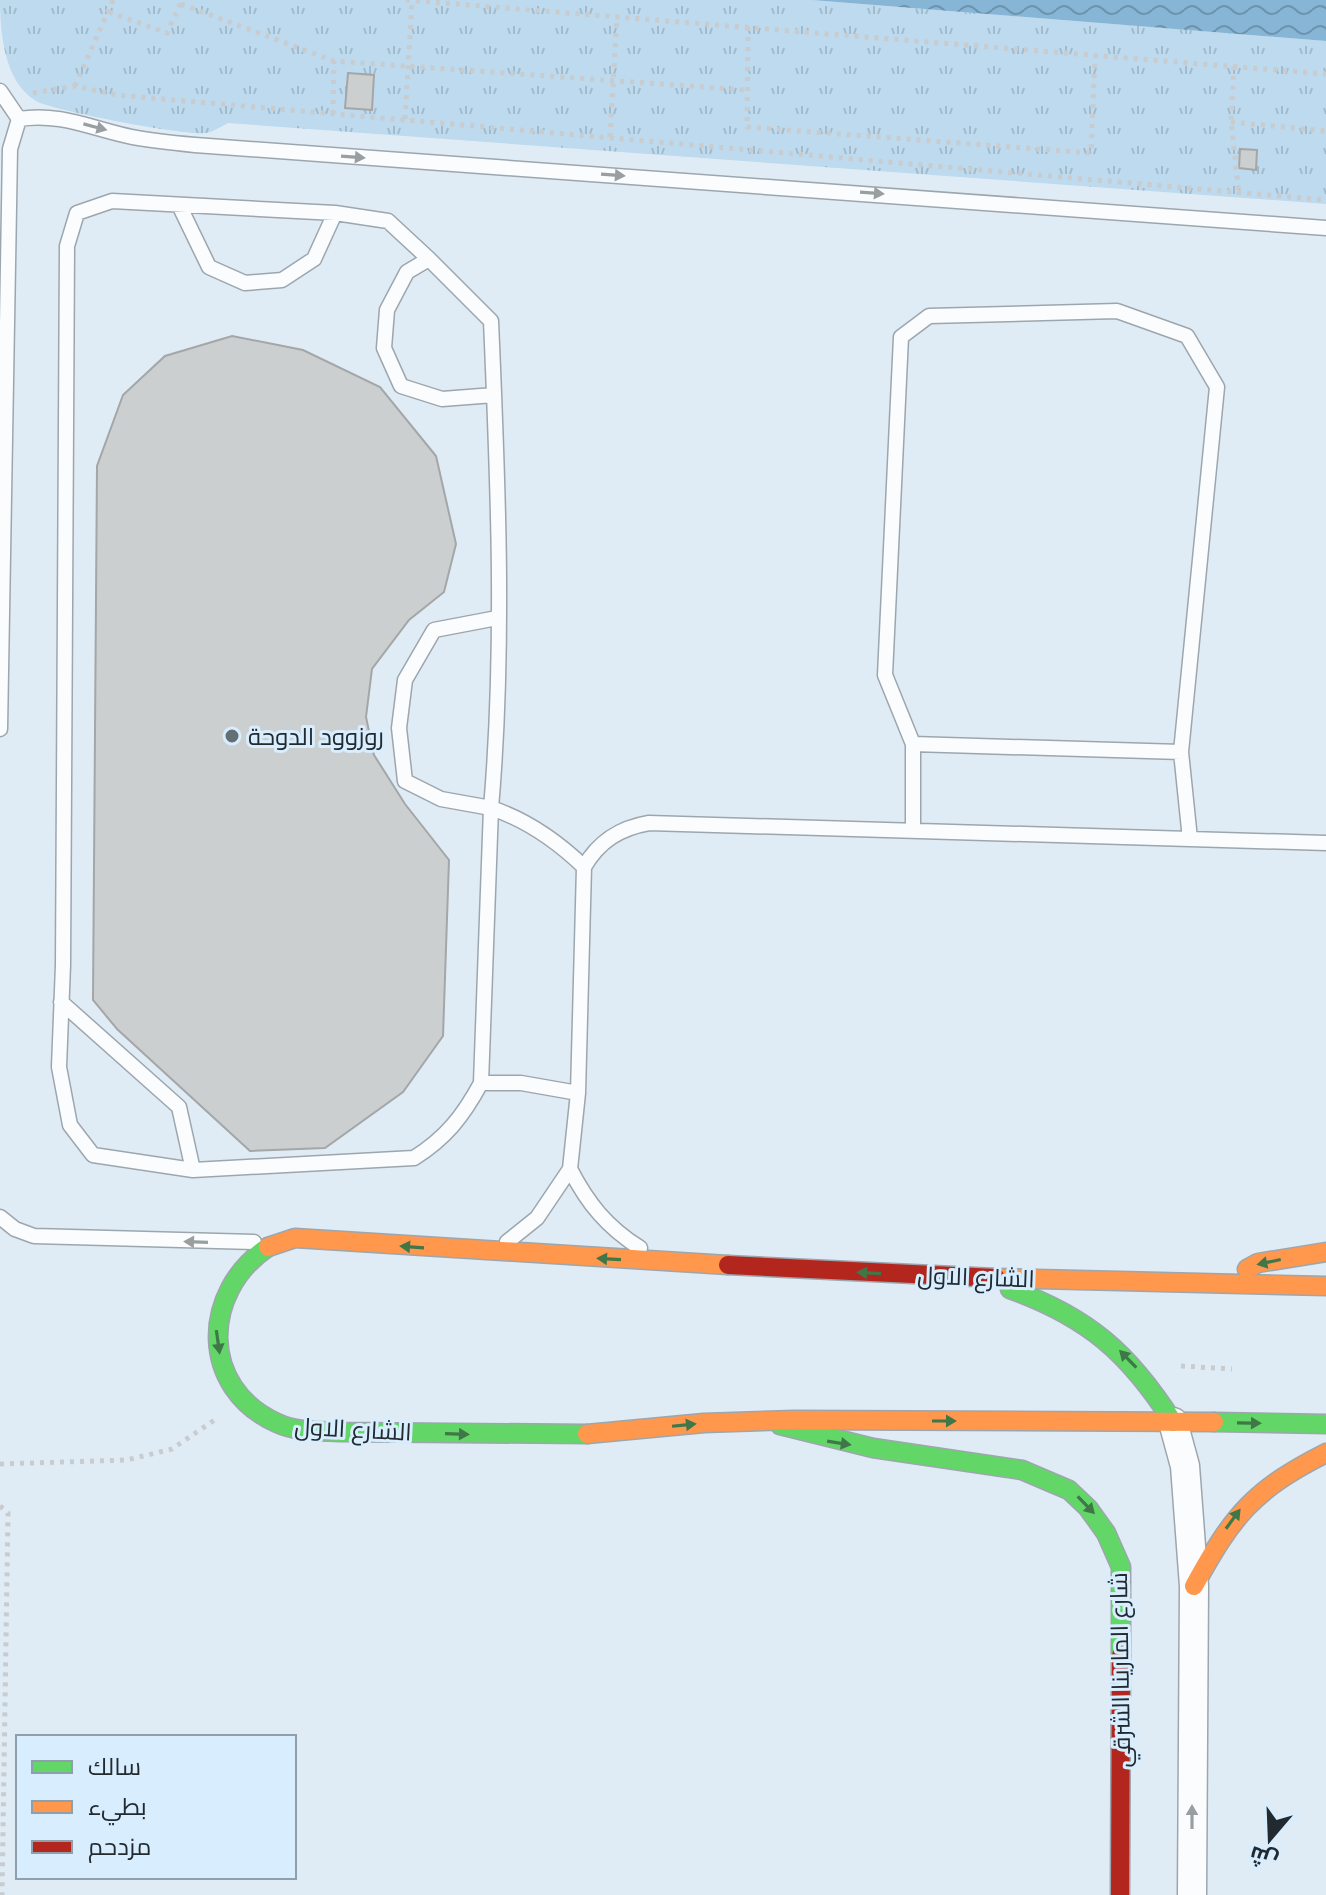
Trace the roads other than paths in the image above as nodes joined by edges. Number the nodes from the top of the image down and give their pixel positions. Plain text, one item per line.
1 (3, 97) edge
2 (19, 119) junction
3 (179, 205) junction
4 (335, 213) junction
5 (1326, 228) edge
6 (429, 259) junction
7 (494, 395) junction
8 (497, 618) junction
9 (0, 729) edge
10 (913, 744) junction
11 (1181, 752) junction
12 (491, 808) junction
13 (913, 831) junction
14 (1190, 839) junction
15 (1326, 843) edge
16 (584, 867) junction
17 (61, 1002) junction
18 (481, 1083) junction
19 (578, 1093) junction
20 (570, 1169) junction
21 (193, 1170) junction
22 (0, 1217) edge
23 (274, 1242) junction
24 (1326, 1252) edge
25 (489, 1253) junction
26 (681, 1263) junction
27 (975, 1278) junction
28 (1218, 1286) junction
29 (1326, 1286) edge
30 (765, 1420) junction
31 (1173, 1422) junction
32 (1326, 1424) edge
33 (1326, 1453) edge
34 (1194, 1586) junction
35 (1120, 1895) edge
36 (1192, 1895) edge

1 - 2 lane
2 -> 5 lane
2 - 9 lane
3 - 4 lane
3 - 4 lane
3 - 17 lane
4 - 6 lane
6 - 7 lane
6 - 7 lane
7 - 8 lane
8 - 12 lane
8 - 12 lane
10 - 11 lane
10 - 11 lane
10 - 13 lane
11 - 14 lane
12 - 16 lane
12 - 18 lane
13 - 14 lane
13 - 16 lane
14 - 15 lane
16 - 19 lane
17 - 21 lane
17 - 21 lane
18 - 19 lane
18 - 21 lane
19 - 20 lane
20 - 25 lane
20 - 26 lane
23 -> 22 lane
25 -> 23 main road, الشارع الاول
23 -> 30 main road, الشارع الاول
24 -> 28 main road
26 -> 25 main road, الشارع الاول
27 -> 26 main road, الشارع الاول
27 - 28 main road, الشارع الاول
31 -> 27 main road
28 - 29 main road, الشارع الاول
30 -> 31 main road, الشارع الاول
30 -> 35 main road, شارع المارينا الشرقي
31 -> 32 main road, الشارع الاول
31 - 34 street
34 -> 33 main road
36 -> 34 street

